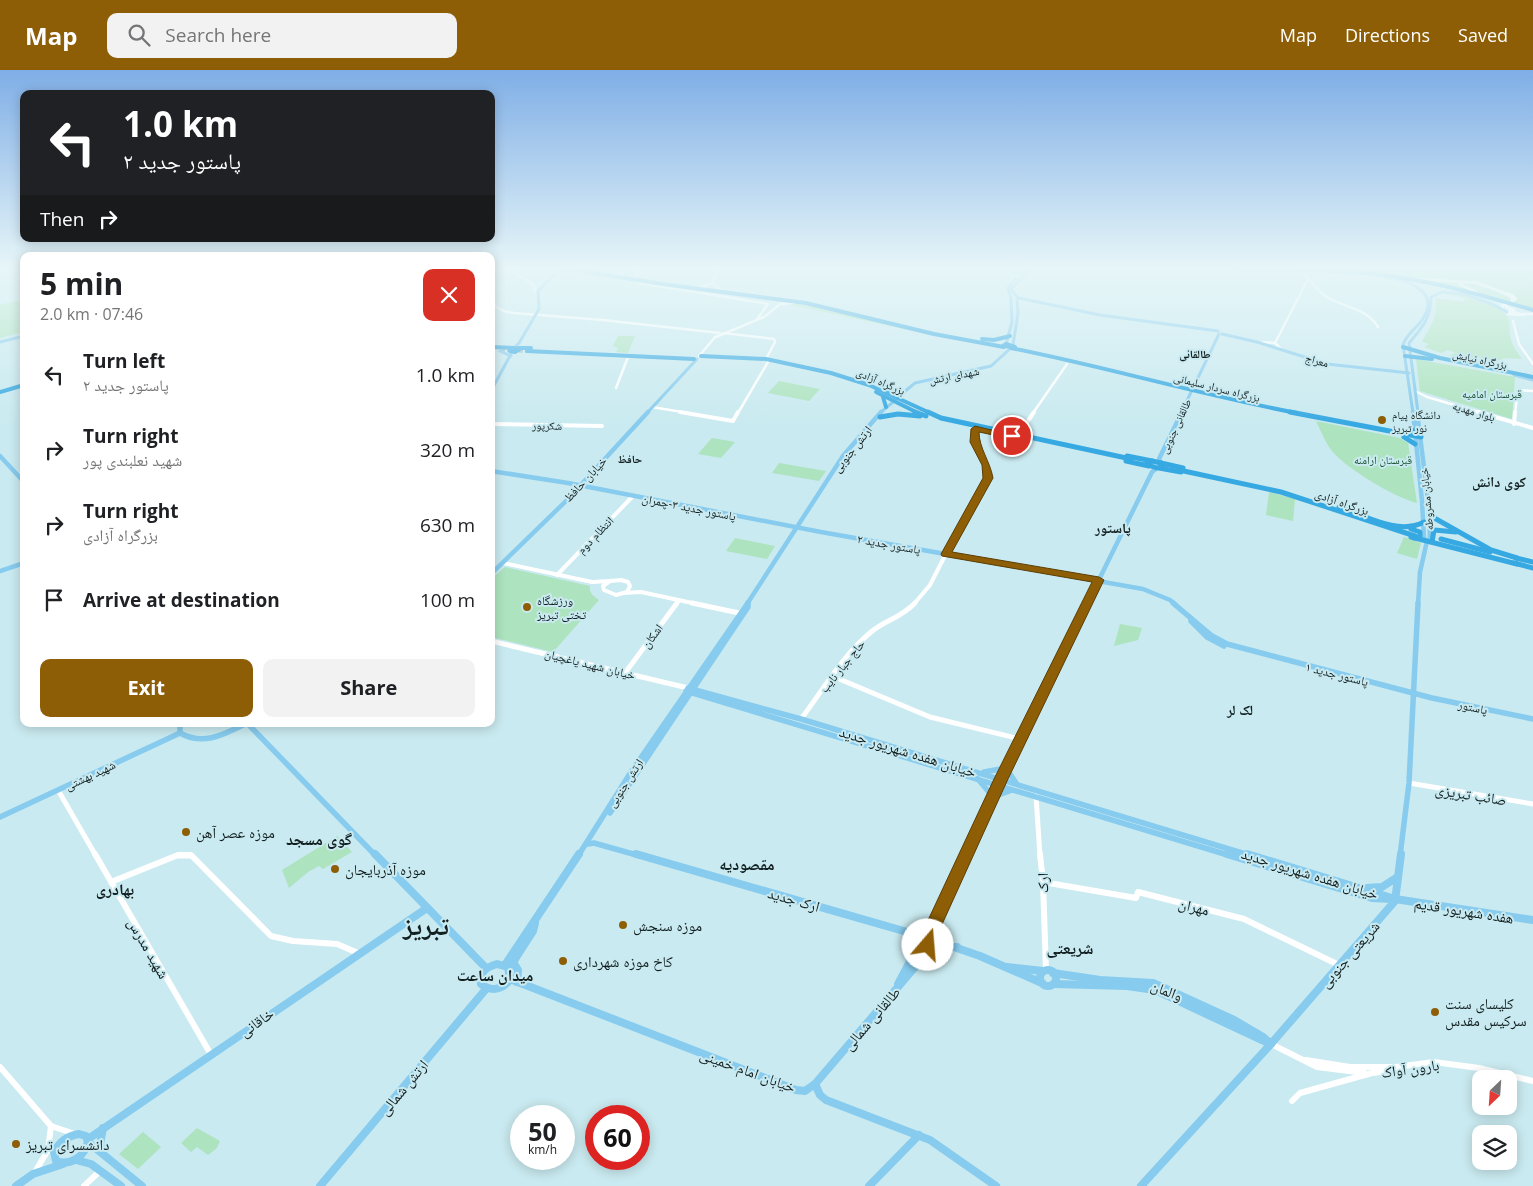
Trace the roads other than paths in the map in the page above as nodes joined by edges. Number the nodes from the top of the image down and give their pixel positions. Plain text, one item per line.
1 (532, 320) edge
2 (595, 320) edge
3 (753, 320) edge
4 (756, 320) edge
5 (884, 320) edge
6 (888, 320) edge
7 (1011, 320) edge
8 (1017, 320) edge
9 (1128, 320) edge
10 (1285, 320) edge
11 (1374, 320) edge
12 (1422, 320) edge
13 (1427, 320) edge
14 (1513, 321) edge
15 (1378, 327) dead end
16 (730, 330) junction
17 (721, 333) junction
18 (1220, 333) junction
19 (736, 335) junction
20 (20, 336) edge
21 (966, 338) junction
22 (982, 339) junction
23 (0, 342) edge
24 (1007, 342) junction
25 (1263, 342) junction
26 (1275, 343) junction
27 (995, 344) junction
28 (1013, 345) junction
29 (1403, 347) junction
30 (1280, 348) junction
31 (1410, 348) junction
32 (495, 349) edge
33 (495, 349) edge
34 (503, 350) junction
35 (518, 350) junction
36 (1026, 351) junction
37 (586, 353) junction
38 (1002, 353) junction
39 (1405, 356) junction
40 (1412, 356) junction
41 (628, 357) junction
42 (1430, 357) junction
43 (697, 358) junction
44 (1063, 358) junction
45 (1076, 360) junction
46 (767, 361) junction
47 (1084, 361) junction
48 (1067, 364) junction
49 (1533, 364) edge
50 (1396, 370) junction
51 (1408, 372) junction
52 (1414, 372) junction
53 (1533, 378) edge
54 (856, 381) junction
55 (1410, 381) junction
56 (1415, 382) junction
57 (20, 385) edge
58 (495, 385) edge
59 (616, 388) dead end
60 (1192, 389) junction
61 (0, 390) edge
62 (901, 391) junction
63 (1533, 391) edge
64 (1417, 392) junction
65 (882, 393) junction
66 (895, 399) junction
67 (1418, 400) junction
68 (907, 403) junction
69 (652, 407) junction
70 (886, 407) junction
71 (927, 415) junction
72 (880, 417) junction
73 (934, 419) junction
74 (875, 420) junction
75 (495, 424) edge
76 (1514, 424) junction
77 (602, 426) dead end
78 (975, 429) junction
79 (1533, 429) edge
80 (1384, 430) junction
81 (1414, 430) junction
82 (1022, 433) junction
83 (1421, 439) junction
84 (1415, 440) junction
85 (1049, 442) junction
86 (0, 456) edge
87 (1130, 459) dead end
88 (1137, 461) junction
89 (1155, 466) junction
90 (495, 472) edge
91 (20, 478) edge
92 (581, 485) junction
93 (633, 496) junction
94 (1335, 508) junction
95 (1430, 515) junction
96 (1424, 522) junction
97 (1402, 526) junction
98 (796, 528) junction
99 (1458, 532) junction
100 (1426, 537) junction
101 (946, 554) junction
102 (1517, 561) junction
103 (1533, 562) edge
104 (503, 563) junction
105 (20, 565) edge
106 (1533, 568) edge
107 (495, 570) edge
108 (0, 572) edge
109 (557, 574) junction
110 (1099, 580) junction
111 (610, 581) junction
112 (592, 582) junction
113 (630, 584) junction
114 (604, 590) junction
115 (641, 592) junction
116 (624, 593) junction
117 (679, 600) junction
118 (748, 603) junction
119 (739, 613) junction
120 (495, 642) edge
121 (625, 673) junction
122 (832, 676) junction
123 (689, 690) junction
124 (1414, 693) junction
125 (757, 709) junction
126 (801, 719) junction
127 (1533, 719) edge
128 (180, 727) edge
129 (240, 727) edge
130 (249, 727) edge
131 (180, 733) junction
132 (1020, 739) junction
133 (1006, 768) junction
134 (978, 776) junction
135 (1000, 782) junction
136 (1409, 783) junction
137 (1015, 787) junction
138 (58, 790) junction
139 (1036, 796) junction
140 (993, 797) junction
141 (1533, 804) edge
142 (0, 817) edge
143 (594, 843) junction
144 (585, 846) junction
145 (1396, 878) junction
146 (111, 882) junction
147 (1043, 882) junction
148 (1360, 887) junction
149 (1395, 899) junction
150 (424, 910) junction
151 (535, 920) junction
152 (1533, 920) edge
153 (909, 932) junction
154 (928, 938) junction
155 (957, 947) junction
156 (358, 953) junction
157 (927, 953) junction
158 (505, 965) junction
159 (1339, 965) junction
160 (1002, 966) junction
161 (486, 968) junction
162 (1047, 972) junction
163 (514, 981) junction
164 (1042, 983) junction
165 (1054, 984) junction
166 (486, 989) junction
167 (893, 994) junction
168 (1233, 1023) junction
169 (1270, 1044) junction
170 (210, 1054) junction
171 (1306, 1060) junction
172 (0, 1067) edge
173 (1396, 1067) junction
174 (1372, 1073) junction
175 (1533, 1081) edge
176 (815, 1084) junction
177 (1292, 1101) dead end
178 (51, 1126) junction
179 (103, 1128) junction
180 (75, 1134) junction
181 (917, 1137) junction
182 (88, 1140) junction
183 (103, 1154) junction
184 (76, 1160) junction
185 (67, 1163) junction
186 (101, 1170) junction
187 (33, 1174) junction
188 (16, 1186) edge
189 (84, 1186) edge
190 (120, 1186) edge
191 (142, 1186) edge
192 (320, 1186) edge
193 (869, 1186) edge
194 (996, 1186) edge
195 (1141, 1186) edge

1 - 35 main road
2 - 17 street
3 - 17 street
4 - 16 street
5 - 21 highway
6 - 21 highway
7 - 24 main road
8 - 28 main road
9 - 18 main road, معراج
10 - 26 street
11 - 15 street
12 - 29 main road
13 - 31 main road
14 - 49 street
16 - 17 street
16 - 19 street
17 - 19 street
17 - 43 street
18 - 25 main road, معراج
18 - 50 main road, معراج
18 - 60 main road
19 - 46 street
20 - 23 main road
21 - 22 highway
21 - 27 highway
21 - 28 highway
21 - 47 highway
22 - 24 highway
22 - 27 highway
24 - 27 highway
24 - 28 highway
24 - 38 main road, شهدای ارتش
25 - 26 street
25 - 30 main road, معراج
26 - 30 street
27 - 38 highway
28 - 36 highway, بزرگراه سردار سلیمانی
28 - 38 main road, شهدای ارتش
28 - 47 highway, بزرگراه سردار سلیمانی
29 - 31 highway, بزرگراه نیایش
29 - 39 main road, خیابان مشروطه
30 - 50 main road, معراج
31 - 40 main road, خیابان مشروطه
31 - 42 highway, بزرگراه نیایش
32 - 34 highway
33 - 34 highway
34 - 35 highway, بزرگراه آزادی
35 - 37 highway, بزرگراه آزادی
35 - 58 main road
36 - 38 highway
36 - 44 highway, بزرگراه سردار سلیمانی
37 - 41 highway, بزرگراه آزادی
37 - 43 highway, بزرگراه آزادی
38 - 62 main road, شهدای ارتش
39 - 40 highway, بزرگراه نیایش
39 - 51 main road, خیابان مشروطه
40 - 42 highway, بزرگراه نیایش
40 - 52 main road, خیابان مشروطه
41 - 43 highway, بزرگراه آزادی
41 - 59 street
42 - 53 highway, بزرگراه نیایش
43 - 46 highway, بزرگراه آزادی
43 - 69 main road, خیابان حافظ
44 - 45 highway, بزرگراه سردار سلیمانی
44 - 48 street
45 - 47 highway, بزرگراه سردار سلیمانی
45 - 48 street
46 - 54 highway, بزرگراه آزادی
46 - 69 street
47 - 60 highway, بزرگراه سردار سلیمانی
48 - 82 street
50 - 51 main road, معراج
51 - 52 main road, معراج
51 - 55 main road, خیابان مشروطه
52 - 56 main road, خیابان مشروطه
54 - 65 highway, بزرگراه آزادی
54 - 71 highway
55 - 56 main road
55 - 81 main road, خیابان مشروطه
56 - 64 main road, خیابان مشروطه
57 - 61 highway
60 - 80 highway, بزرگراه سردار سلیمانی
60 - 89 main road, طالقانی جنوبی
62 - 65 highway
62 - 66 main road, شهدای ارتش
62 - 68 highway
63 - 76 street
64 - 67 main road, خیابان مشروطه
64 - 76 street, بلوار مهدیه
65 - 66 highway, بزرگراه آزادی
65 - 70 highway
66 - 68 highway, بزرگراه آزادی
66 - 70 main road, ارتش جنوبی
66 - 71 highway, بزرگراه آزادی
66 - 72 main road
67 - 76 street, بلوار مهدیه
67 - 83 main road, خیابان مشروطه
68 - 71 highway, بزرگراه آزادی
69 - 92 main road, خیابان حافظ
70 - 74 main road, ارتش جنوبی
71 - 73 highway, بزرگراه آزادی
71 - 82 highway, بزرگراه آزادی
72 - 73 highway
72 - 74 main road
73 - 78 highway, بزرگراه آزادی
74 - 98 main road, ارتش جنوبی
75 - 77 street, شکرپور
76 - 79 street, بلوار مهدیه
78 - 85 highway, بزرگراه آزادی
78 - 101 street, حاج جبار نایب
80 - 81 highway
80 - 84 highway, بزرگراه سردار سلیمانی
81 - 84 main road, خیابان مشروطه
82 - 85 highway, بزرگراه آزادی
83 - 84 highway
83 - 95 main road, خیابان مشروطه
84 - 96 main road, خیابان مشروطه
85 - 87 highway, بزرگراه آزادی
85 - 88 highway, بزرگراه آزادی
86 - 91 main road
88 - 89 highway, بزرگراه آزادی
88 - 89 highway, بزرگراه آزادی
89 - 94 highway, بزرگراه آزادی
89 - 110 main road
90 - 92 main road, پاستور جدید ۳-چمران
92 - 93 main road, پاستور جدید ۳-چمران
92 - 104 main road, خیابان حافظ
93 - 98 main road, پاستور جدید ۳-چمران
93 - 109 street, انتظام دوم
94 - 97 highway
94 - 100 highway
95 - 99 highway
95 - 100 main road, خیابان مشروطه
96 - 97 highway
96 - 100 main road, خیابان مشروطه
97 - 100 highway
98 - 101 main road, پاستور جدید ۲
98 - 118 main road, ارتش جنوبی
99 - 100 highway
99 - 102 highway
100 - 102 highway
100 - 124 main road
101 - 110 main road, پاستور جدید ۲
101 - 122 street, حاج جبار نایب
102 - 103 highway
102 - 106 highway
104 - 107 main road, خیابان حافظ
104 - 109 street
105 - 108 main road
109 - 112 street
110 - 124 main road, پاستور جدید ۱
110 - 132 main road
111 - 112 street
111 - 113 street
111 - 114 street
112 - 114 street
113 - 115 street
113 - 116 street
114 - 116 street
115 - 116 street
115 - 117 street
117 - 119 street
117 - 121 street, اشکان
118 - 119 main road, ارتش جنوبی
118 - 123 main road, ارتش جنوبی
119 - 123 main road, ارتش جنوبی
120 - 121 street, خیابان شهید یاغچیان
121 - 123 street, خیابان شهید یاغچیان
122 - 126 street, حاج جبار نایب
122 - 132 street
123 - 125 main road, خیابان هفده شهریور جدید
123 - 143 main road, ارتش جنوبی
123 - 144 main road, ارتش جنوبی
124 - 127 main road, پاستور
124 - 136 main road
125 - 126 main road, خیابان هفده شهریور جدید
125 - 134 main road, خیابان هفده شهریور جدید
126 - 134 main road, خیابان هفده شهریور جدید
128 - 131 main road
129 - 131 main road
130 - 150 main road
131 - 138 main road, شهید بهشتى
132 - 133 main road
133 - 134 main road
133 - 135 main road
133 - 137 main road
134 - 135 main road, خیابان هفده شهریور جدید
134 - 140 main road
135 - 137 main road, خیابان هفده شهریور جدید
135 - 140 main road
136 - 141 street, صائب تبریزی
136 - 145 main road
137 - 139 main road, خیابان هفده شهریور جدید
137 - 140 main road
137 - 148 main road, خیابان هفده شهریور جدید
138 - 142 main road, شهید بهشتى
138 - 146 street, شهید مدرس
139 - 147 street, ارک
139 - 149 main road, خیابان هفده شهریور جدید
140 - 154 main road
143 - 144 main road
143 - 153 main road, ارک جدید
144 - 151 main road, ارتش جنوبی
145 - 148 main road
145 - 149 main road
146 - 156 street
146 - 170 street, شهید مدرس
147 - 159 street, مهران
147 - 162 street, ارک
148 - 149 main road, خیابان هفده شهریور جدید
149 - 152 main road, هفده شهریور قدیم
149 - 159 main road, شریعتی جنوبی
150 - 156 main road, خاقانی
150 - 161 main road
151 - 158 main road, ارتش جنوبی
151 - 163 main road
153 - 154 main road, ارک جدید
153 - 167 main road
154 - 155 main road, ارک جدید
154 - 157 main road
155 - 157 main road
155 - 160 main road, ارک جدید
156 - 170 main road, خاقانی
157 - 167 main road, طالقانی شمالی
158 - 161 main road
158 - 163 main road
159 - 169 main road, شریعتی جنوبی
160 - 162 main road, والمان
160 - 164 main road
161 - 166 main road
162 - 164 main road
162 - 165 main road
162 - 168 main road, والمان
163 - 166 main road
163 - 176 main road, خیابان امام خمینی
164 - 165 main road, والمان
165 - 168 main road, والمان
166 - 192 main road, ارتش شمالی
167 - 176 main road, طالقانی شمالی
168 - 169 main road, والمان
169 - 171 street, والمان
169 - 195 main road, شریعتی جنوبی
170 - 179 main road, خاقانی
171 - 173 street, والمان
171 - 174 street, والمان
172 - 178 street
173 - 174 street, بارون آواک
173 - 175 street, بارون آواک
174 - 177 street, بارون آواک
176 - 181 main road, خیابان امام خمینی
178 - 180 street
178 - 187 street
179 - 182 main road, خاقانی
179 - 183 main road
180 - 182 main road
180 - 185 main road
181 - 193 main road
181 - 194 main road, خیابان امام خمینی
182 - 183 main road
182 - 184 main road
183 - 191 main road
184 - 185 main road
184 - 186 main road
185 - 187 main road
186 - 189 street
186 - 190 main road
187 - 188 main road

